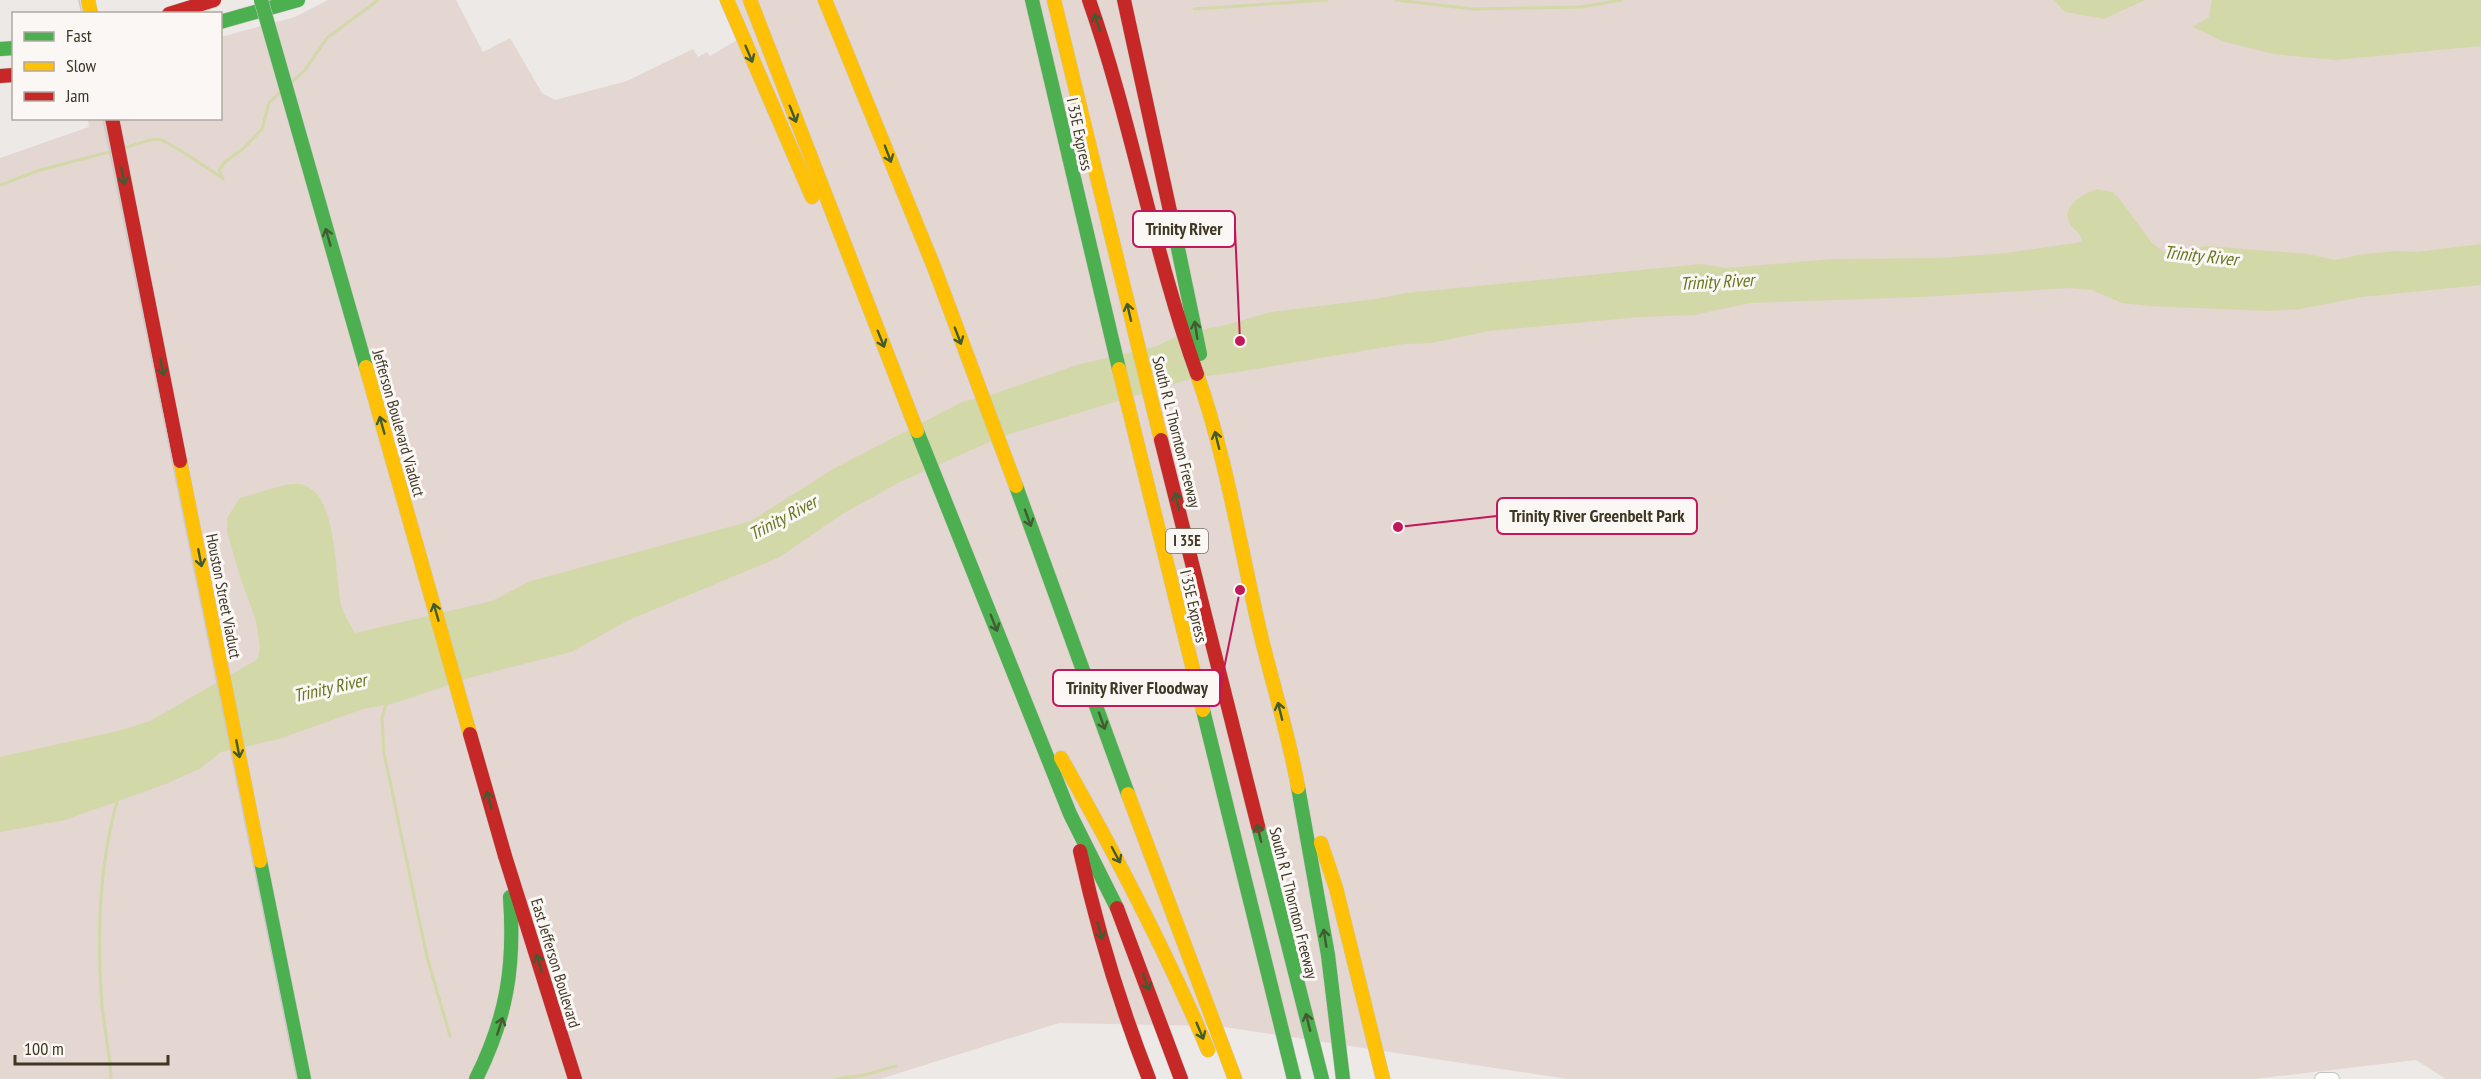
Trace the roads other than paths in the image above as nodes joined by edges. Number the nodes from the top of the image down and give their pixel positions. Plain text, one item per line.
1 (214, 0) edge
2 (261, 0) edge
3 (274, 0) edge
4 (298, 0) edge
5 (727, 0) edge
6 (750, 0) edge
7 (825, 0) edge
8 (836, 0) edge
9 (1032, 0) edge
10 (1089, 0) edge
11 (1101, 0) edge
12 (1124, 0) edge
13 (1054, 1) edge
14 (175, 12) edge
15 (238, 16) junction
16 (222, 21) edge
17 (854, 67) junction
18 (112, 120) edge
19 (1153, 220) junction
20 (859, 285) junction
21 (1209, 408) junction
22 (957, 529) junction
23 (1295, 768) junction
24 (1070, 814) junction
25 (1320, 842) junction
26 (505, 856) junction
27 (551, 1002) junction
28 (1353, 1045) dead end
29 (1216, 1068) dead end
30 (304, 1079) edge
31 (476, 1079) edge
32 (575, 1079) edge
33 (586, 1079) edge
34 (1149, 1079) edge
35 (1181, 1079) edge
36 (1235, 1079) edge
37 (1294, 1079) edge
38 (1322, 1079) edge
39 (1343, 1079) edge
40 (1383, 1079) edge
41 (2321, 1079) edge
42 (2333, 1079) edge

1 - 14 main road
26 -> 2 main road, Jefferson Boulevard Viaduct, bridge
3 - 15 main road
4 - 15 main road
5 -> 20 main road
6 -> 20 main road
7 - 17 main road
8 - 17 main road
9 - 37 main road, I 35E Express
19 -> 10 main road
11 - 19 main road
21 -> 12 main road
38 -> 13 main road, South R L Thornton Freeway / I 35E
15 - 16 main road
17 -> 36 main road
18 -> 30 main road, Houston Street Viaduct
19 - 21 main road
20 -> 22 main road
23 -> 21 main road
22 -> 24 main road
22 -> 29 main road
23 - 25 main road
39 -> 23 main road
24 -> 34 main road
24 -> 35 main road
25 - 28 main road
25 - 40 main road
27 -> 26 main road, East Jefferson Boulevard
31 -> 26 main road
27 - 32 main road, East Jefferson Boulevard
27 - 33 main road
41 - 42 street

